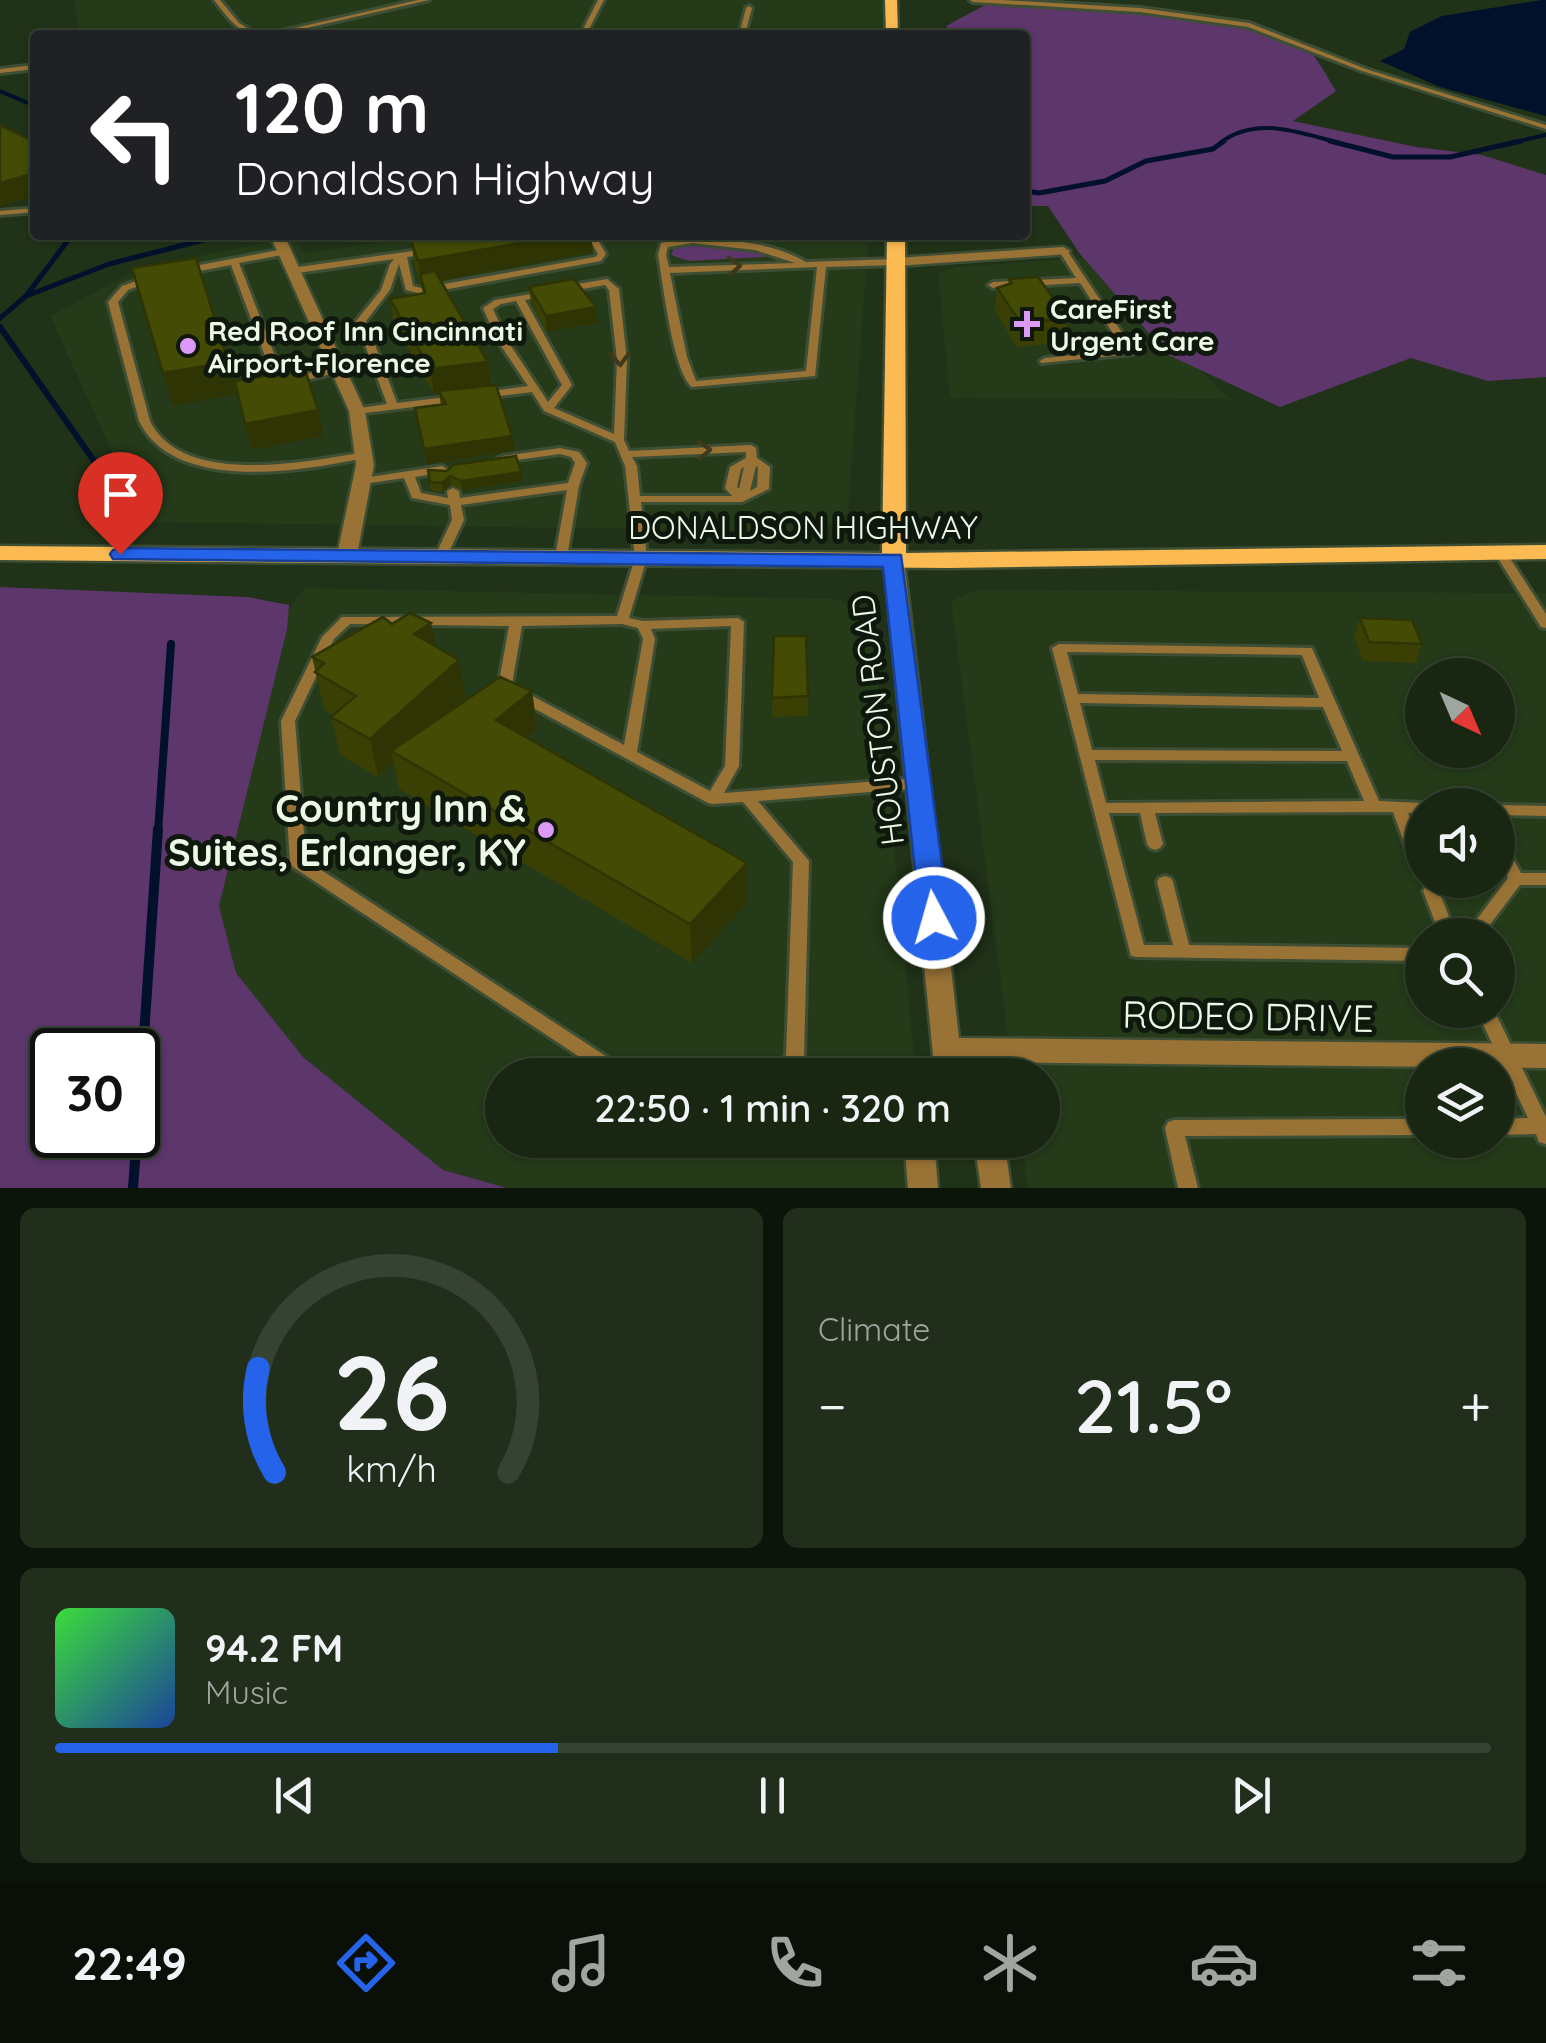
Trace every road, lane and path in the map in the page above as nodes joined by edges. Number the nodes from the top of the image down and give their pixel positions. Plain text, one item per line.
1 (217, 0) edge
2 (426, 0) edge
3 (601, 0) edge
4 (892, 0) edge
5 (973, 0) edge
6 (749, 8) dead end
7 (246, 30) edge
8 (290, 30) edge
9 (586, 30) edge
10 (743, 30) edge
11 (892, 30) edge
12 (30, 68) edge
13 (0, 71) edge
14 (1546, 127) edge
15 (30, 210) edge
16 (0, 213) edge
17 (594, 240) edge
18 (896, 240) edge
19 (281, 243) edge
20 (438, 250) edge
21 (1063, 251) joint
22 (402, 256) junction
23 (234, 261) junction
24 (802, 262) junction
25 (896, 262) junction
26 (822, 265) junction
27 (665, 270) junction
28 (291, 271) junction
29 (176, 272) edge
30 (157, 276) edge
31 (1082, 280) junction
32 (993, 285) dead end
33 (519, 298) junction
34 (1045, 360) dead end
35 (340, 369) junction
36 (532, 389) junction
37 (478, 396) edge
38 (460, 398) edge
39 (392, 405) junction
40 (548, 410) junction
41 (357, 411) junction
42 (619, 440) junction
43 (626, 454) junction
44 (364, 455) junction
45 (488, 461) edge
46 (467, 465) edge
47 (408, 474) junction
48 (363, 481) junction
49 (572, 486) junction
50 (454, 496) junction
51 (635, 499) junction
52 (1500, 552) junction
53 (1546, 552) edge
54 (0, 553) edge
55 (347, 555) junction
56 (440, 556) junction
57 (561, 557) junction
58 (640, 558) junction
59 (894, 560) junction
60 (622, 620) junction
61 (1545, 620) edge
62 (516, 622) junction
63 (643, 624) junction
64 (1072, 698) junction
65 (1328, 702) junction
66 (630, 754) junction
67 (1086, 756) junction
68 (1352, 756) junction
69 (919, 784) junction
70 (747, 797) junction
71 (713, 799) junction
72 (1374, 806) junction
73 (1398, 807) junction
74 (1405, 807) edge
75 (1100, 808) junction
76 (1146, 808) junction
77 (1515, 810) edge
78 (1546, 811) edge
79 (1405, 824) edge
80 (1155, 844) dead end
81 (1516, 879) joint
82 (1546, 879) edge
83 (1165, 882) dead end
84 (1485, 918) edge
85 (1184, 952) junction
86 (1405, 955) edge
87 (1515, 1056) edge
88 (1546, 1056) edge
89 (1405, 1057) edge
90 (595, 1058) edge
91 (795, 1058) edge
92 (948, 1058) edge
93 (1060, 1062) edge
94 (1515, 1067) edge
95 (1405, 1127) edge
96 (1515, 1127) edge
97 (1545, 1130) edge
98 (921, 1158) edge
99 (992, 1158) edge
100 (923, 1188) edge
101 (996, 1188) edge
102 (1188, 1188) edge

1 - 7 lane
2 - 8 lane
3 - 9 lane
4 - 11 main road
5 - 14 lane
6 - 10 lane
12 - 13 lane
15 - 16 lane
17 - 22 lane
18 - 25 main road, HOUSTON ROAD
19 - 23 lane
19 - 28 street
20 - 22 lane
21 - 25 street
21 - 31 lane
22 - 28 lane
22 - 39 lane
23 - 29 lane
23 - 35 lane
24 - 26 lane
27 -> 24 lane
24 - 27 lane
25 - 26 lane
25 - 59 main road, HOUSTON ROAD
26 - 27 lane
28 - 35 street
30 - 44 lane
31 - 32 lane
31 - 34 lane
33 - 36 lane
33 - 40 lane
33 -> 42 lane
35 - 41 street
36 - 37 lane
36 - 40 lane
38 - 39 lane
39 - 41 lane
40 - 42 lane
41 - 44 street
42 - 43 lane
43 - 51 lane
43 -> 51 lane
44 - 48 street
45 - 49 lane
46 - 47 lane
47 - 48 lane
47 - 50 lane
48 - 55 street
49 - 50 lane
49 - 57 lane
50 - 56 lane
51 - 58 lane
52 - 53 main road, DONALDSON HIGHWAY
52 - 59 main road, DONALDSON HIGHWAY
52 - 61 lane
54 - 55 main road, DONALDSON HIGHWAY
55 - 56 main road, DONALDSON HIGHWAY
56 - 57 main road, DONALDSON HIGHWAY
57 - 58 main road, DONALDSON HIGHWAY
58 - 59 main road, DONALDSON HIGHWAY
58 - 60 lane
59 - 69 street, HOUSTON ROAD
60 - 62 lane
60 - 63 lane
62 - 66 lane
62 - 90 lane
63 - 66 lane
63 - 71 lane
64 - 65 lane
64 - 65 lane
64 - 67 lane
65 - 68 lane
66 - 71 lane
67 - 68 lane
67 - 75 lane
68 - 72 lane
69 - 70 lane
69 - 92 street, HOUSTON ROAD
70 - 71 lane
70 - 91 lane
72 - 73 lane
72 - 76 lane
73 - 74 lane
73 - 79 lane
75 - 76 lane
75 - 85 lane
76 - 80 lane
77 - 78 lane
81 - 82 lane
81 - 84 lane
83 - 85 lane
85 - 86 lane
87 - 88 street, RODEO DRIVE
89 - 93 street, RODEO DRIVE
94 - 97 lane
95 - 102 lane
96 - 97 lane
98 - 100 street
99 - 101 street

